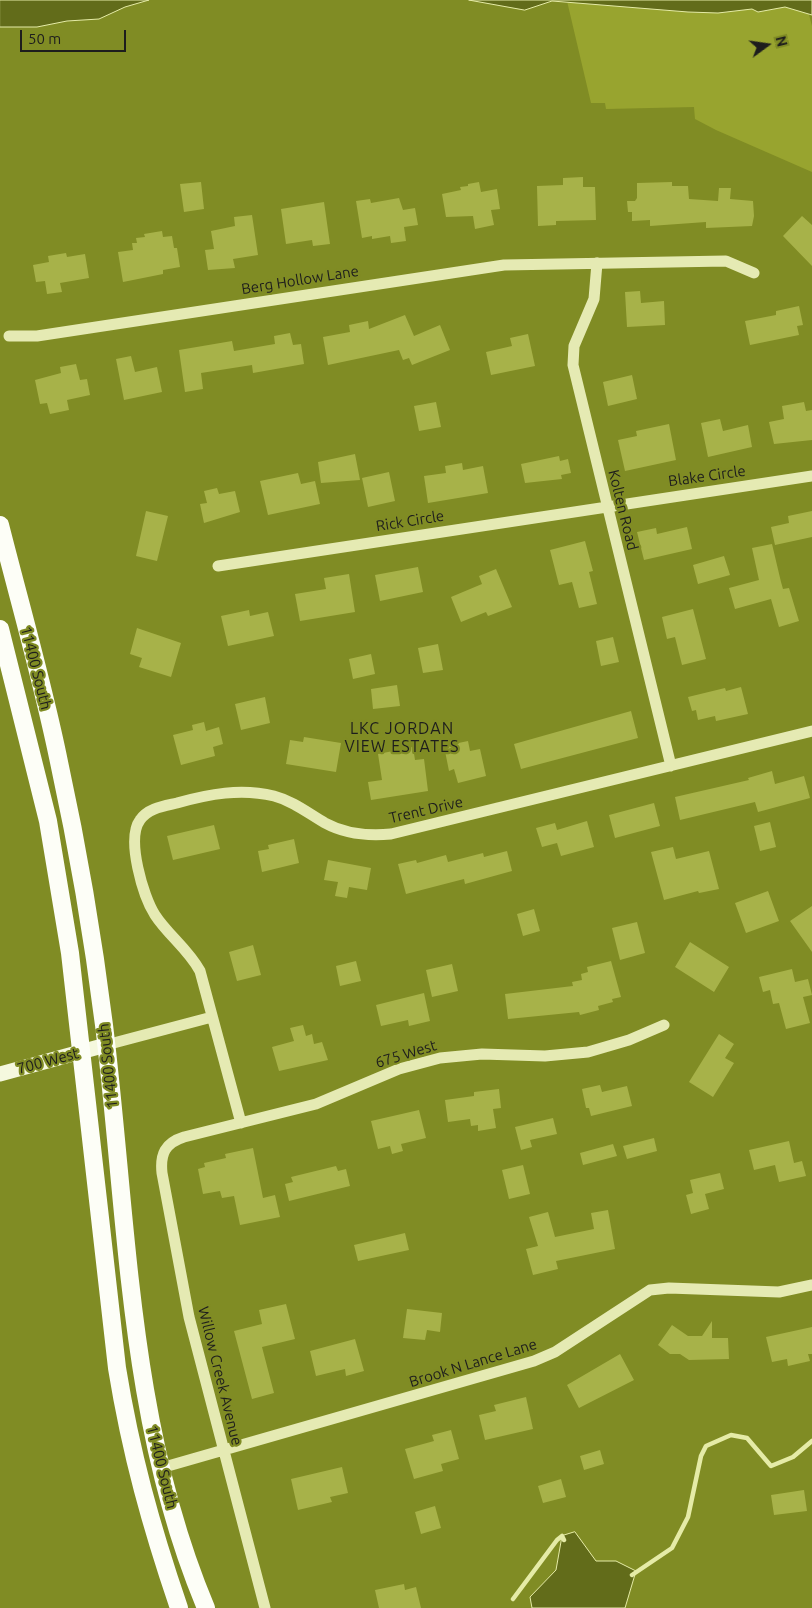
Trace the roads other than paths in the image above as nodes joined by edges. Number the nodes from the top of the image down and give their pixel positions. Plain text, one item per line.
1 (597, 263) junction
2 (754, 273) dead end
3 (9, 336) dead end
4 (812, 476) edge
5 (606, 506) junction
6 (0, 525) edge
7 (218, 566) dead end
8 (0, 629) edge
9 (812, 731) edge
10 (671, 766) junction
11 (212, 1017) junction
12 (664, 1025) dead end
13 (106, 1045) junction
14 (80, 1052) junction
15 (0, 1074) edge
16 (240, 1123) junction
17 (165, 1149) joint
18 (812, 1285) edge
19 (224, 1451) junction
20 (161, 1468) junction
21 (179, 1608) edge
22 (206, 1608) edge
23 (265, 1608) edge

1 - 2 street, Berg Hollow Lane
1 - 3 street, Berg Hollow Lane
1 - 5 street, Kolten Road
4 - 5 street, Blake Circle
5 - 7 street, Rick Circle
5 - 10 street, Kolten Road
6 - 13 main road, 11400 South
8 - 14 main road, 11400 South
9 - 10 street, Trent Drive
10 - 11 street, Trent Drive
11 - 13 street, 700 West
11 - 16 street, Trent Drive
12 - 16 street, 675 West
13 - 14 street, 700 West
13 - 20 main road, 11400 South
14 - 15 street, 700 West
14 - 21 main road, 11400 South
16 - 17 street, 675 West
17 - 19 street, Willow Creek Avenue
18 - 19 street, Brook N Lance Lane
19 - 20 street, Brook N Lance Lane
19 - 23 street, Willow Creek Avenue
20 - 22 main road, 11400 South

